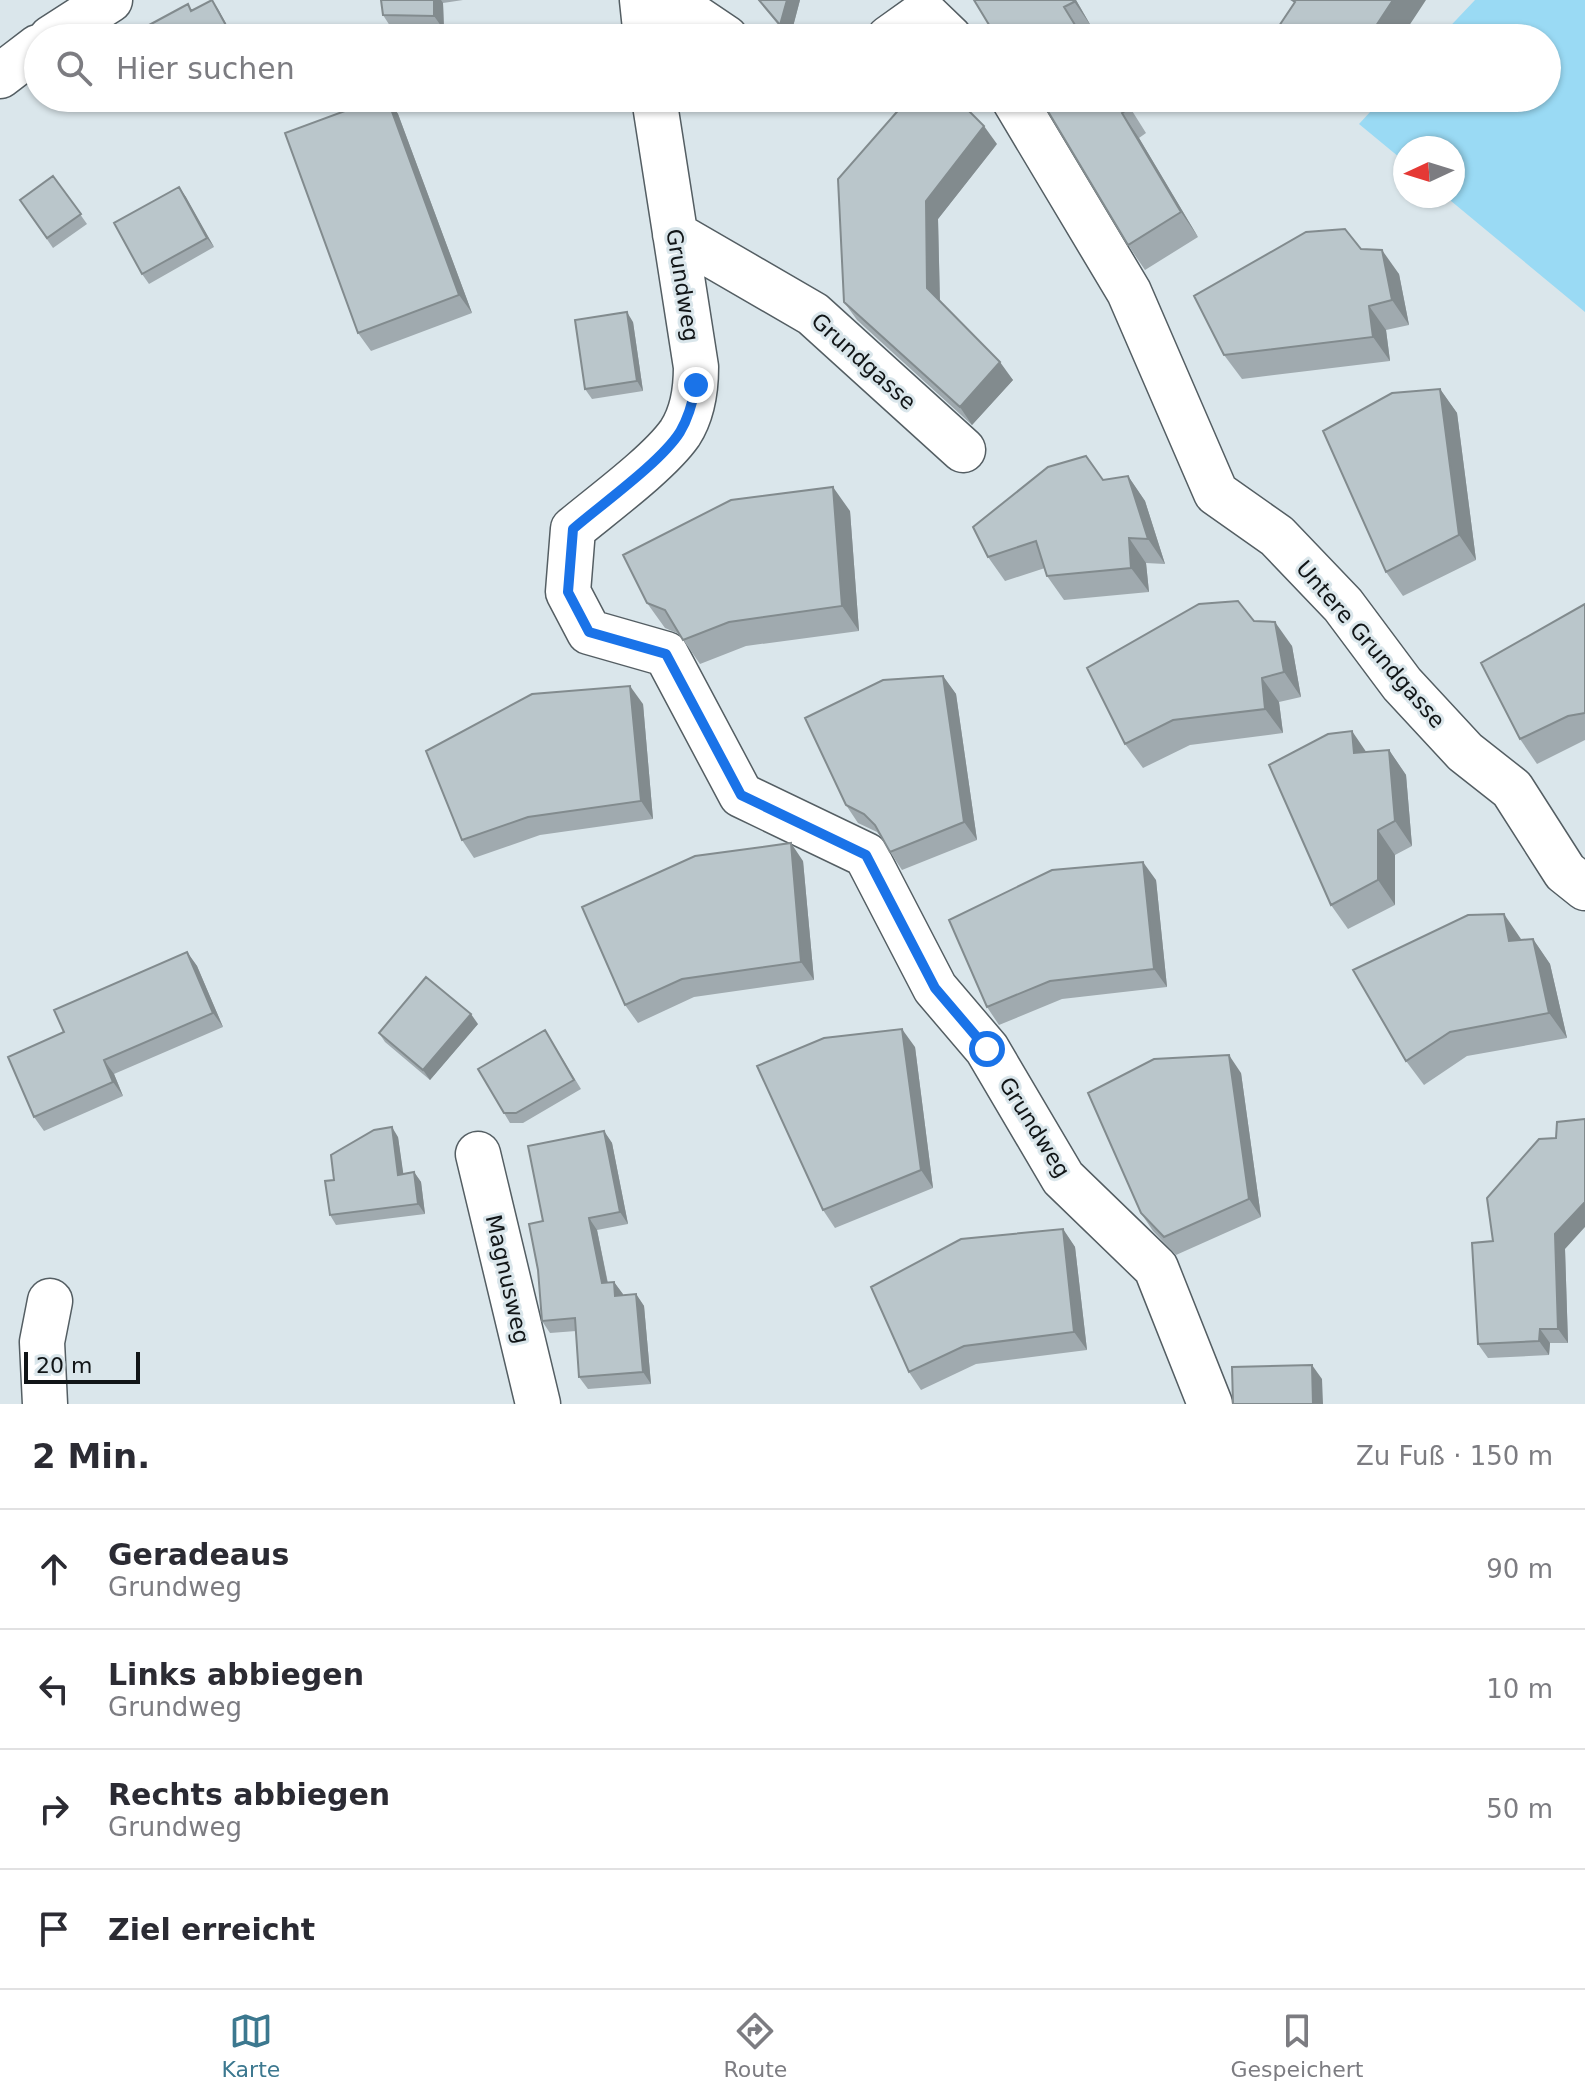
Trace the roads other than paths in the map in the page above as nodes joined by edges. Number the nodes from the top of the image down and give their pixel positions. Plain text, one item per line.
1 (110, 0) edge
2 (642, 0) edge
3 (655, 0) edge
4 (73, 24) edge
5 (645, 24) edge
6 (705, 24) edge
7 (909, 24) edge
8 (935, 24) edge
9 (24, 58) edge
10 (0, 76) edge
11 (656, 112) edge
12 (1021, 112) edge
13 (675, 234) junction
14 (963, 450) dead end
15 (1585, 888) edge
16 (478, 1154) dead end
17 (50, 1301) dead end
18 (45, 1404) edge
19 (538, 1404) edge
20 (1210, 1404) edge

1 - 4 street
2 - 5 street
3 - 6 street
7 - 8 street
9 - 10 street
11 - 13 street, Grundweg
12 - 15 street, Untere Grundgasse
13 - 14 street, Grundgasse
13 - 20 street, Grundweg
16 - 19 street, Magnusweg
17 - 18 street

